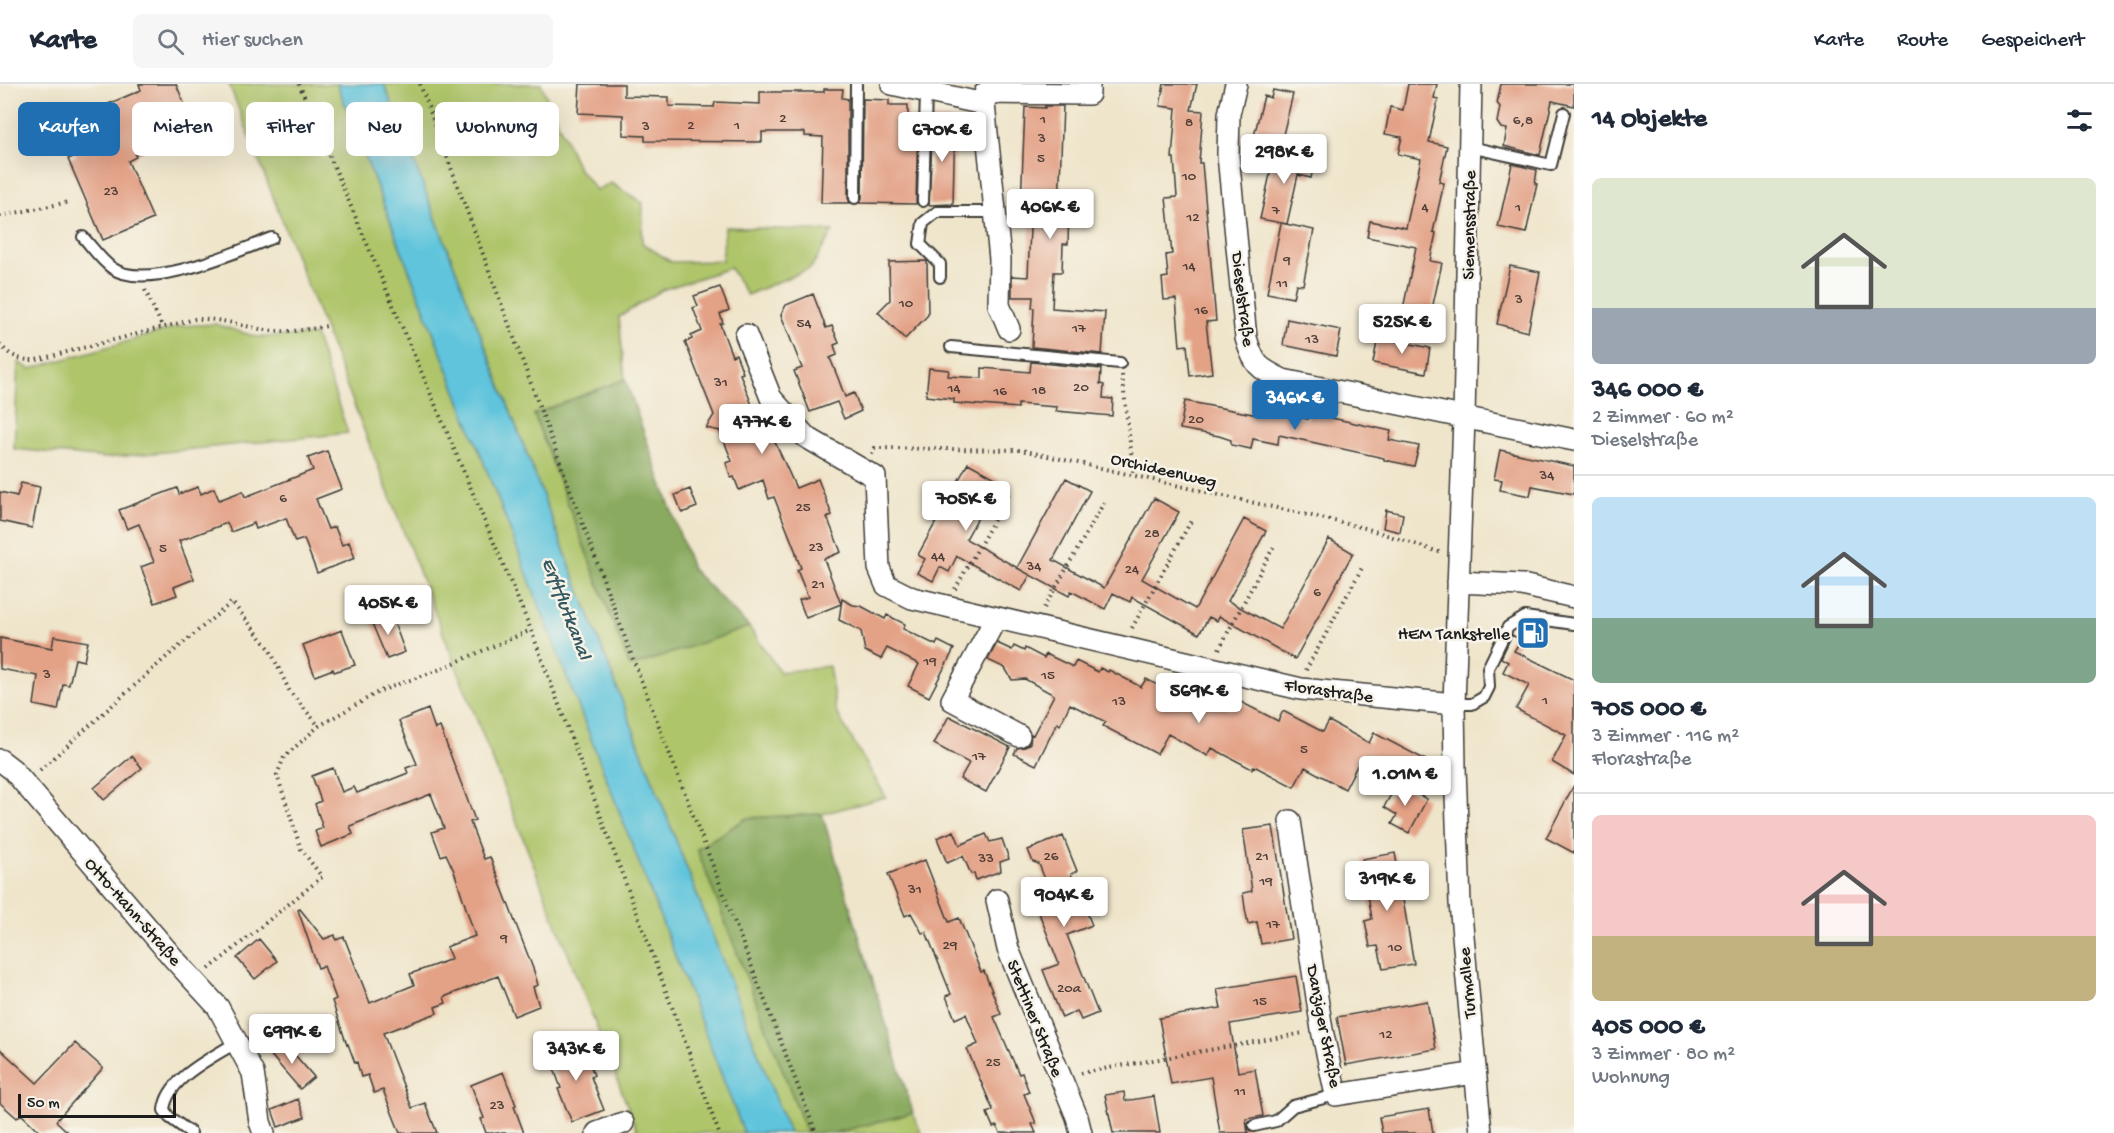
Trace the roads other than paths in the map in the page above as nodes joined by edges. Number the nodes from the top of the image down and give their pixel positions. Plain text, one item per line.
1 (856, 84) edge
2 (892, 84) edge
3 (1089, 84) edge
4 (1236, 84) edge
5 (1471, 84) edge
6 (926, 92) junction
7 (972, 96) edge
8 (1564, 113) dead end
9 (1470, 147) junction
10 (855, 198) dead end
11 (923, 201) dead end
12 (995, 212) junction
13 (83, 237) dead end
14 (272, 238) dead end
15 (940, 277) dead end
16 (1009, 329) joint
17 (746, 335) dead end
18 (951, 346) dead end
19 (1007, 352) junction
20 (1120, 363) road end
21 (1464, 418) junction
22 (1574, 440) edge
23 (1458, 582) junction
24 (1574, 597) edge
25 (996, 618) junction
26 (1574, 624) edge
27 (1454, 704) junction
28 (1019, 736) dead end
29 (0, 760) edge
30 (1290, 820) dead end
31 (997, 900) dead end
32 (237, 1042) junction
33 (1475, 1073) junction
34 (1336, 1095) junction
35 (623, 1123) dead end
36 (1254, 1126) dead end
37 (191, 1133) edge
38 (264, 1133) edge
39 (597, 1133) edge
40 (1081, 1133) edge
41 (1481, 1133) edge

1 - 10 lane
2 - 6 street
3 - 7 street
4 - 21 street, Dieselstraße
5 - 9 street, Siemensstraße
6 - 7 street
6 - 11 lane
7 - 12 street
8 - 9 lane
9 - 21 street, Siemensstraße
12 - 15 lane
12 - 16 street
13 - 14 lane
16 - 19 lane
17 - 25 street, Florastraße
18 - 19 lane
19 - 20 lane
21 - 22 street, Dieselstraße
21 - 23 street, Siemensstraße
23 - 24 street
23 - 27 street, Turmallee
25 - 27 street, Florastraße
25 - 28 street
26 - 27 lane
27 - 33 street, Turmallee
29 - 32 street, Otto-Hahn-Straße
30 - 34 street, Danziger Straße
31 - 40 street, Stettiner Straße
32 - 37 lane
32 - 38 street, Otto-Hahn-Straße
33 - 34 street, Danziger Straße
33 - 41 street, Turmallee
34 - 36 lane
35 - 39 street

